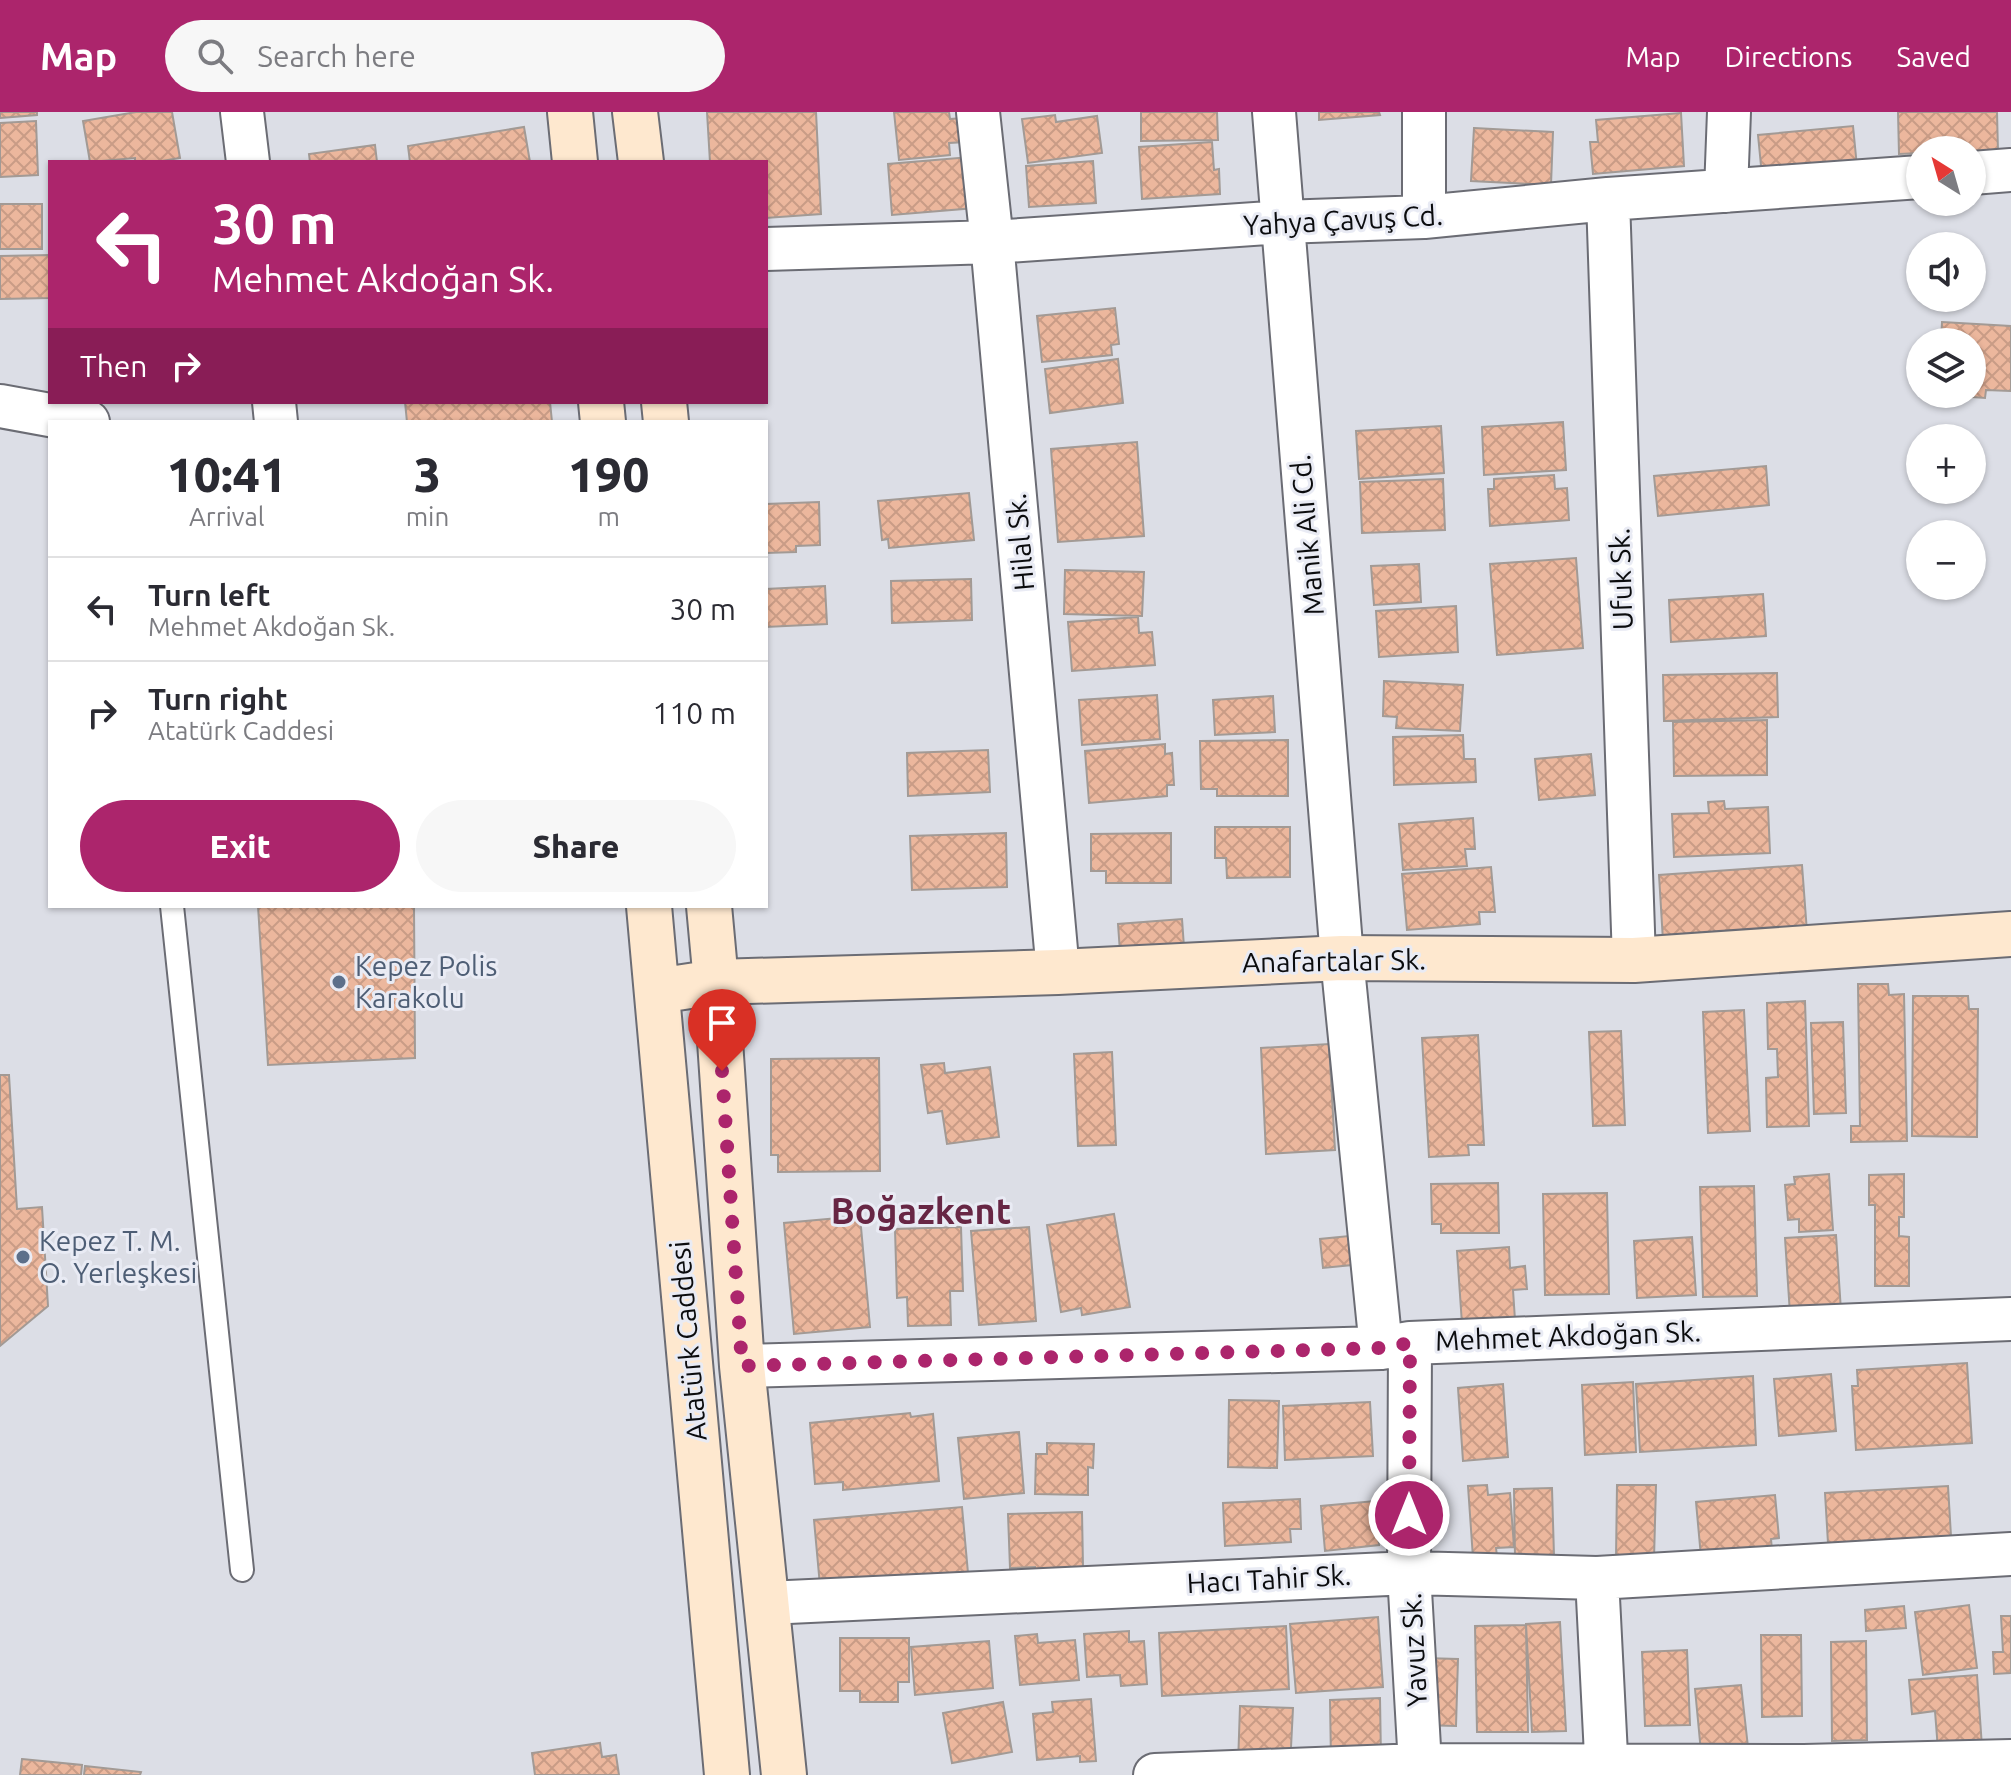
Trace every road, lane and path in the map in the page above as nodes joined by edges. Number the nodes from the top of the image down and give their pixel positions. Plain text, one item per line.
1 (242, 112) edge
2 (570, 112) edge
3 (635, 112) edge
4 (978, 112) edge
5 (1274, 112) edge
6 (1424, 112) edge
7 (1729, 112) edge
8 (248, 160) edge
9 (575, 160) edge
10 (641, 160) edge
11 (2011, 170) edge
12 (1986, 172) edge
13 (1906, 178) edge
14 (1726, 191) junction
15 (1608, 199) junction
16 (1424, 217) junction
17 (1282, 222) junction
18 (992, 242) junction
19 (768, 249) edge
20 (0, 406) edge
21 (77, 420) edge
22 (172, 908) edge
23 (649, 908) edge
24 (709, 908) edge
25 (2011, 934) edge
26 (1342, 958) junction
27 (1634, 960) junction
28 (1058, 972) junction
29 (716, 982) junction
30 (657, 991) junction
31 (2011, 1319) edge
32 (1395, 1345) junction
33 (742, 1366) junction
34 (2011, 1554) edge
35 (242, 1570) dead end
36 (1409, 1573) junction
37 (1597, 1578) junction
38 (767, 1603) junction
39 (2011, 1761) edge
40 (1420, 1765) junction
41 (1607, 1770) edge
42 (727, 1775) edge
43 (784, 1775) edge
44 (1155, 1775) edge

1 - 8 street
2 - 9 main road
3 - 10 main road
4 - 18 street, Hilal Sk.
5 - 17 street, Manik Ali Cd.
6 - 16 street
7 - 14 street
11 - 12 street
13 - 14 street, Yahya Çavuş Cd.
14 - 15 street, Yahya Çavuş Cd.
15 - 16 street, Yahya Çavuş Cd.
15 - 27 street, Ufuk Sk.
16 - 17 street, Yahya Çavuş Cd.
17 - 18 street, Yahya Çavuş Cd.
17 - 26 street, Manik Ali Cd.
18 - 19 street, Yahya Çavuş Cd.
18 - 28 street, Hilal Sk.
20 - 21 street
22 - 35 lane
23 - 30 main road, Atatürk Caddesi
24 - 29 main road, Atatürk Caddesi
25 - 27 main road, Anafartalar Sk.
26 - 27 main road, Anafartalar Sk.
26 - 28 main road, Anafartalar Sk.
26 - 32 street, Manik Ali Cd.
28 - 29 main road, Anafartalar Sk.
29 - 30 main road, Anafartalar Sk.
29 - 33 main road, Atatürk Caddesi
30 - 42 main road, Atatürk Caddesi
31 - 32 street, Mehmet Akdoğan Sk.
32 - 33 street, Mehmet Akdoğan Sk.
32 - 36 street, Yavuz Sk.
33 - 38 main road, Atatürk Caddesi
34 - 37 street, Hacı Tahir Sk.
36 - 37 street, Hacı Tahir Sk.
36 - 38 street, Hacı Tahir Sk.
36 - 40 street, Yavuz Sk.
37 - 41 street
38 - 43 main road, Atatürk Caddesi
39 - 41 street
40 - 41 street
40 - 44 street

